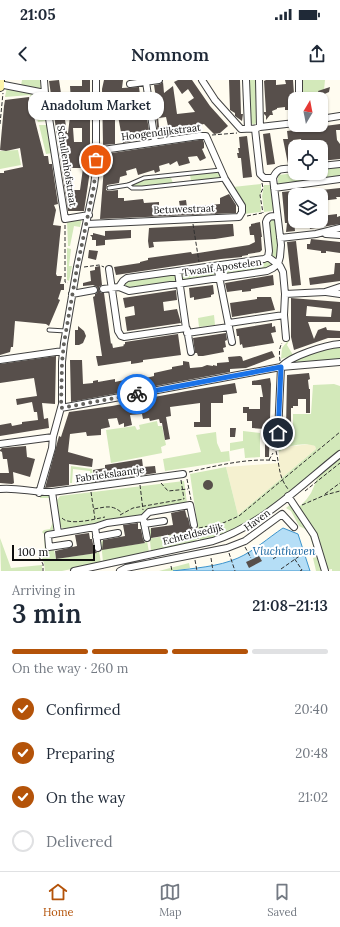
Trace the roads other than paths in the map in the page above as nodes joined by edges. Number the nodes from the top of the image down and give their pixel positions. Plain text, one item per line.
1 (44, 80) edge
2 (96, 80) edge
3 (159, 80) edge
4 (202, 80) edge
5 (246, 80) edge
6 (259, 80) edge
7 (299, 80) edge
8 (146, 82) junction
9 (1, 84) edge
10 (130, 84) dead end
11 (299, 92) edge
12 (45, 93) junction
13 (340, 116) edge
14 (328, 118) edge
15 (288, 124) edge
16 (254, 128) junction
17 (155, 142) junction
18 (96, 151) junction
19 (340, 164) edge
20 (328, 165) edge
21 (288, 169) edge
22 (221, 170) junction
23 (273, 178) junction
24 (225, 179) junction
25 (340, 179) edge
26 (128, 185) junction
27 (109, 188) dead end
28 (274, 188) junction
29 (89, 215) junction
30 (277, 216) junction
31 (87, 224) junction
32 (340, 228) edge
33 (316, 234) junction
34 (340, 235) edge
35 (280, 238) junction
36 (268, 257) junction
37 (278, 264) junction
38 (217, 266) junction
39 (109, 269) road end
40 (178, 272) junction
41 (219, 278) junction
42 (180, 284) junction
43 (119, 287) junction
44 (340, 287) edge
45 (112, 288) junction
46 (103, 289) dead end
47 (94, 290) dead end
48 (325, 292) junction
49 (72, 294) junction
50 (285, 294) junction
51 (340, 294) edge
52 (284, 315) junction
53 (229, 325) junction
54 (49, 330) dead end
55 (187, 330) junction
56 (66, 331) junction
57 (286, 338) road end
58 (232, 342) dead end
59 (340, 344) edge
60 (63, 351) junction
61 (191, 352) dead end
62 (0, 360) edge
63 (340, 362) edge
64 (281, 367) junction
65 (61, 408) junction
66 (53, 437) junction
67 (0, 444) edge
68 (275, 446) road end
69 (340, 454) edge
70 (183, 474) road end
71 (0, 489) edge
72 (52, 492) junction
73 (39, 493) junction
74 (288, 496) junction
75 (145, 519) junction
76 (164, 521) dead end
77 (195, 526) road end
78 (96, 527) junction
79 (294, 527) dead end
80 (58, 533) junction
81 (118, 534) dead end
82 (96, 537) junction
83 (147, 538) dead end
84 (69, 544) dead end
85 (98, 548) dead end
86 (134, 558) junction
87 (138, 568) edge
88 (74, 571) edge
89 (120, 571) edge
90 (325, 571) edge

1 - 12 street, Schullenhofstraat
2 - 18 street
3 - 8 street
4 - 16 street
5 - 16 street
6 - 16 street
7 - 11 street
8 - 10 street
8 - 17 street
9 - 12 street
12 - 29 street, Schullenhofstraat
13 - 14 street
15 - 16 street
16 - 23 street
17 - 18 street, Hoogendijkstraat
17 - 22 street, Hoogendijkstraat
18 - 29 street
19 - 20 street
21 - 23 street
22 - 24 street, Hoogendijkstraat
22 - 26 lane
23 - 28 street
24 - 26 lane
24 - 31 street, Betuwestraat
25 - 28 street
26 - 27 lane
28 - 30 street
29 - 31 street
30 - 35 street
30 - 36 street, Twaalf Apostelen
31 - 49 street
32 - 33 street
33 - 34 street
33 - 35 street
35 - 37 street
36 - 37 street
36 - 38 street, Twaalf Apostelen
37 - 41 street, Twaalf Apostelen
37 - 50 street
38 - 40 street, Twaalf Apostelen
38 - 41 street
39 - 45 street
40 - 42 street
40 - 43 street, Twaalf Apostelen
41 - 42 street, Twaalf Apostelen
41 - 53 street
42 - 43 street, Twaalf Apostelen
42 - 55 street
43 - 45 street, Twaalf Apostelen
44 - 48 street
45 - 46 street, Twaalf Apostelen
45 - 55 street
47 - 49 street
48 - 50 street
48 - 51 street
49 - 56 street
50 - 52 street
52 - 53 street
52 - 57 street
53 - 55 street
53 - 58 street
54 - 56 lane
55 - 61 street
56 - 60 street
59 - 64 street
60 - 62 street
60 - 65 street
63 - 64 street
64 - 65 street
64 - 68 street
65 - 66 street
66 - 67 street
66 - 73 street
69 - 74 street, Echteldsedijk
70 - 72 street, Fabriekslaantje
71 - 73 street, Fabriekslaantje
72 - 73 street, Fabriekslaantje
72 - 80 street
74 - 86 street, Echteldsedijk
74 - 90 street
75 - 76 street
75 - 77 street
75 - 78 street
75 - 83 street
78 - 80 street
78 - 82 street
79 - 87 street, Haven
80 - 84 street
81 - 82 street
82 - 85 street
86 - 87 street
86 - 88 street, Echteldsedijk
87 - 89 street, Haven

